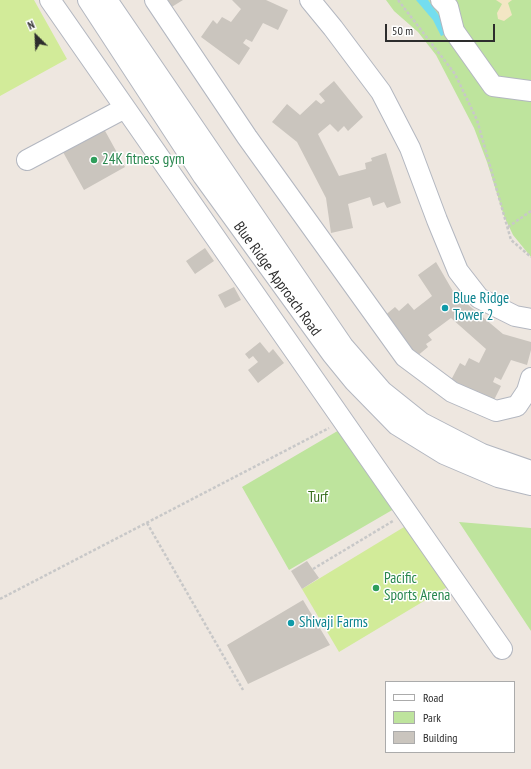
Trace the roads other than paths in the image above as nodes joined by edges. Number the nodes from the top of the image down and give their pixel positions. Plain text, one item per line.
1 (50, 0) edge
2 (88, 0) edge
3 (107, 0) edge
4 (155, 0) edge
5 (310, 0) edge
6 (441, 0) edge
7 (531, 92) edge
8 (162, 97) junction
9 (125, 108) junction
10 (27, 160) dead end
11 (531, 319) edge
12 (337, 350) junction
13 (531, 378) edge
14 (531, 471) edge
15 (531, 485) edge
16 (502, 649) dead end

1 - 9 street
2 - 8 street, Blue Ridge Approach Road
3 - 8 street, Blue Ridge Approach Road
4 - 13 street
5 - 11 street
6 - 7 street
8 - 12 street, Blue Ridge Approach Road
9 - 10 street
9 - 16 street
12 - 14 street, Blue Ridge Approach Road
12 - 15 street, Blue Ridge Approach Road

